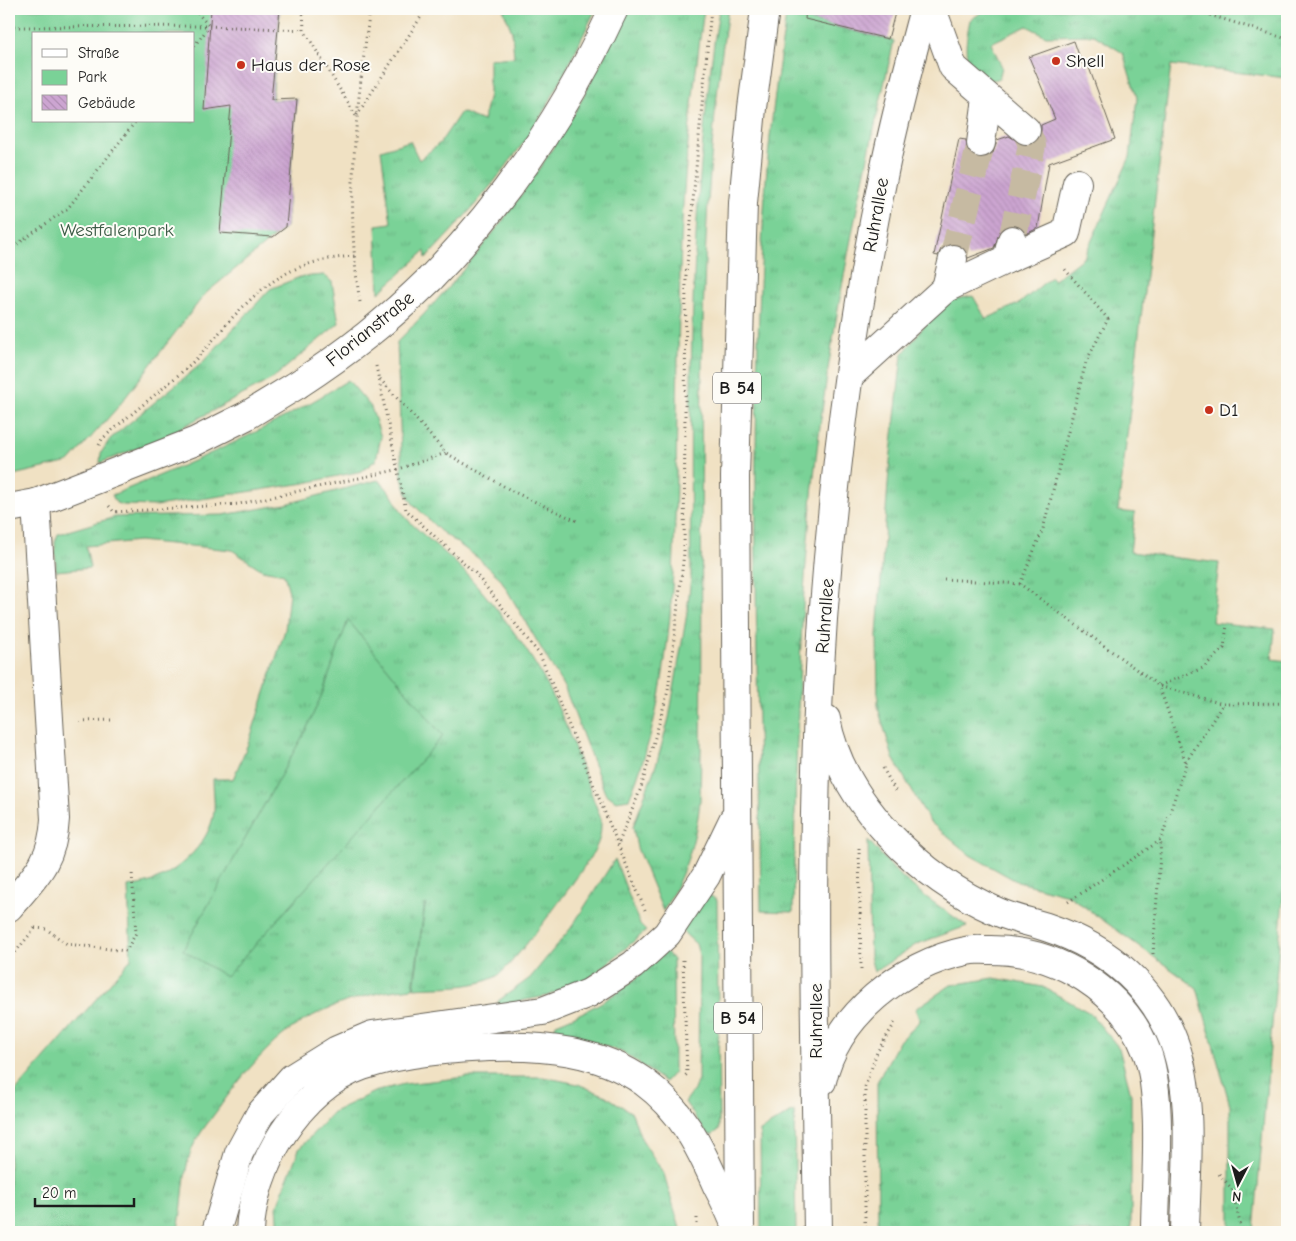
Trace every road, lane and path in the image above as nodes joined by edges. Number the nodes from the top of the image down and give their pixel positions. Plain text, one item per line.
1 (194, 9) edge
2 (304, 9) edge
3 (370, 9) edge
4 (426, 9) edge
5 (614, 9) edge
6 (711, 9) edge
7 (765, 9) edge
8 (924, 9) edge
9 (932, 9) edge
10 (1191, 9) edge
11 (209, 26) junction
12 (9, 27) edge
13 (304, 30) junction
14 (1287, 39) edge
15 (195, 45) edge
16 (987, 98) junction
17 (356, 116) junction
18 (135, 122) edge
19 (1026, 130) tunnel mouth
20 (981, 143) tunnel mouth
21 (1077, 184) dead end
22 (1042, 243) junction
23 (9, 250) edge
24 (953, 260) tunnel mouth
25 (946, 288) junction
26 (849, 376) junction
27 (96, 450) dead end
28 (446, 453) junction
29 (396, 470) junction
30 (36, 503) junction
31 (9, 508) edge
32 (114, 512) dead end
33 (577, 521) dead end
34 (944, 579) dead end
35 (1020, 584) junction
36 (1227, 624) dead end
37 (1159, 686) junction
38 (820, 690) junction
39 (1287, 703) edge
40 (1223, 704) junction
41 (1186, 763) junction
42 (737, 804) junction
43 (1161, 840) junction
44 (619, 843) junction
45 (132, 872) dead end
46 (1066, 904) dead end
47 (9, 908) edge
48 (646, 914) dead end
49 (35, 928) dead end
50 (684, 959) dead end
51 (1152, 960) dead end
52 (900, 1015) dead end
53 (895, 1023) dead end
54 (687, 1074) dead end
55 (816, 1109) junction
56 (1212, 1167) dead end
57 (216, 1232) edge
58 (250, 1232) edge
59 (739, 1232) edge
60 (818, 1232) edge
61 (1155, 1232) edge
62 (1185, 1232) edge
63 (1242, 1232) edge

1 - 11 path
2 - 13 path
3 - 17 path
4 - 17 path
5 - 30 main road, Florianstraße, bridge
6 - 44 path
7 - 42 main road, B 54
8 - 26 main road, Ruhrallee
9 - 16 main road
10 - 14 path
11 - 12 path
11 - 13 path
11 - 15 path
13 - 17 path
16 - 19 main road
16 - 20 main road
17 - 27 path
18 - 23 path
21 - 22 main road
22 - 25 main road
22 - 35 path
24 - 25 main road
25 - 26 main road
26 - 38 main road, Ruhrallee
28 - 29 path
28 - 29 path
28 - 33 path
29 - 32 path
29 - 44 path
30 - 31 main road, Florianstraße
30 - 47 main road
34 - 35 path
35 - 37 path
36 - 37 path
37 - 40 path
37 - 41 path
38 - 55 main road, Ruhrallee
38 - 62 main road
39 - 40 path
40 - 41 path
41 - 43 path
42 - 57 main road
42 - 59 main road, B 54
43 - 46 path
43 - 51 path
44 - 48 path
45 - 49 path
50 - 54 path
52 - 53 path
55 - 60 main road, Ruhrallee
55 - 61 main road
56 - 63 path
58 - 59 main road

